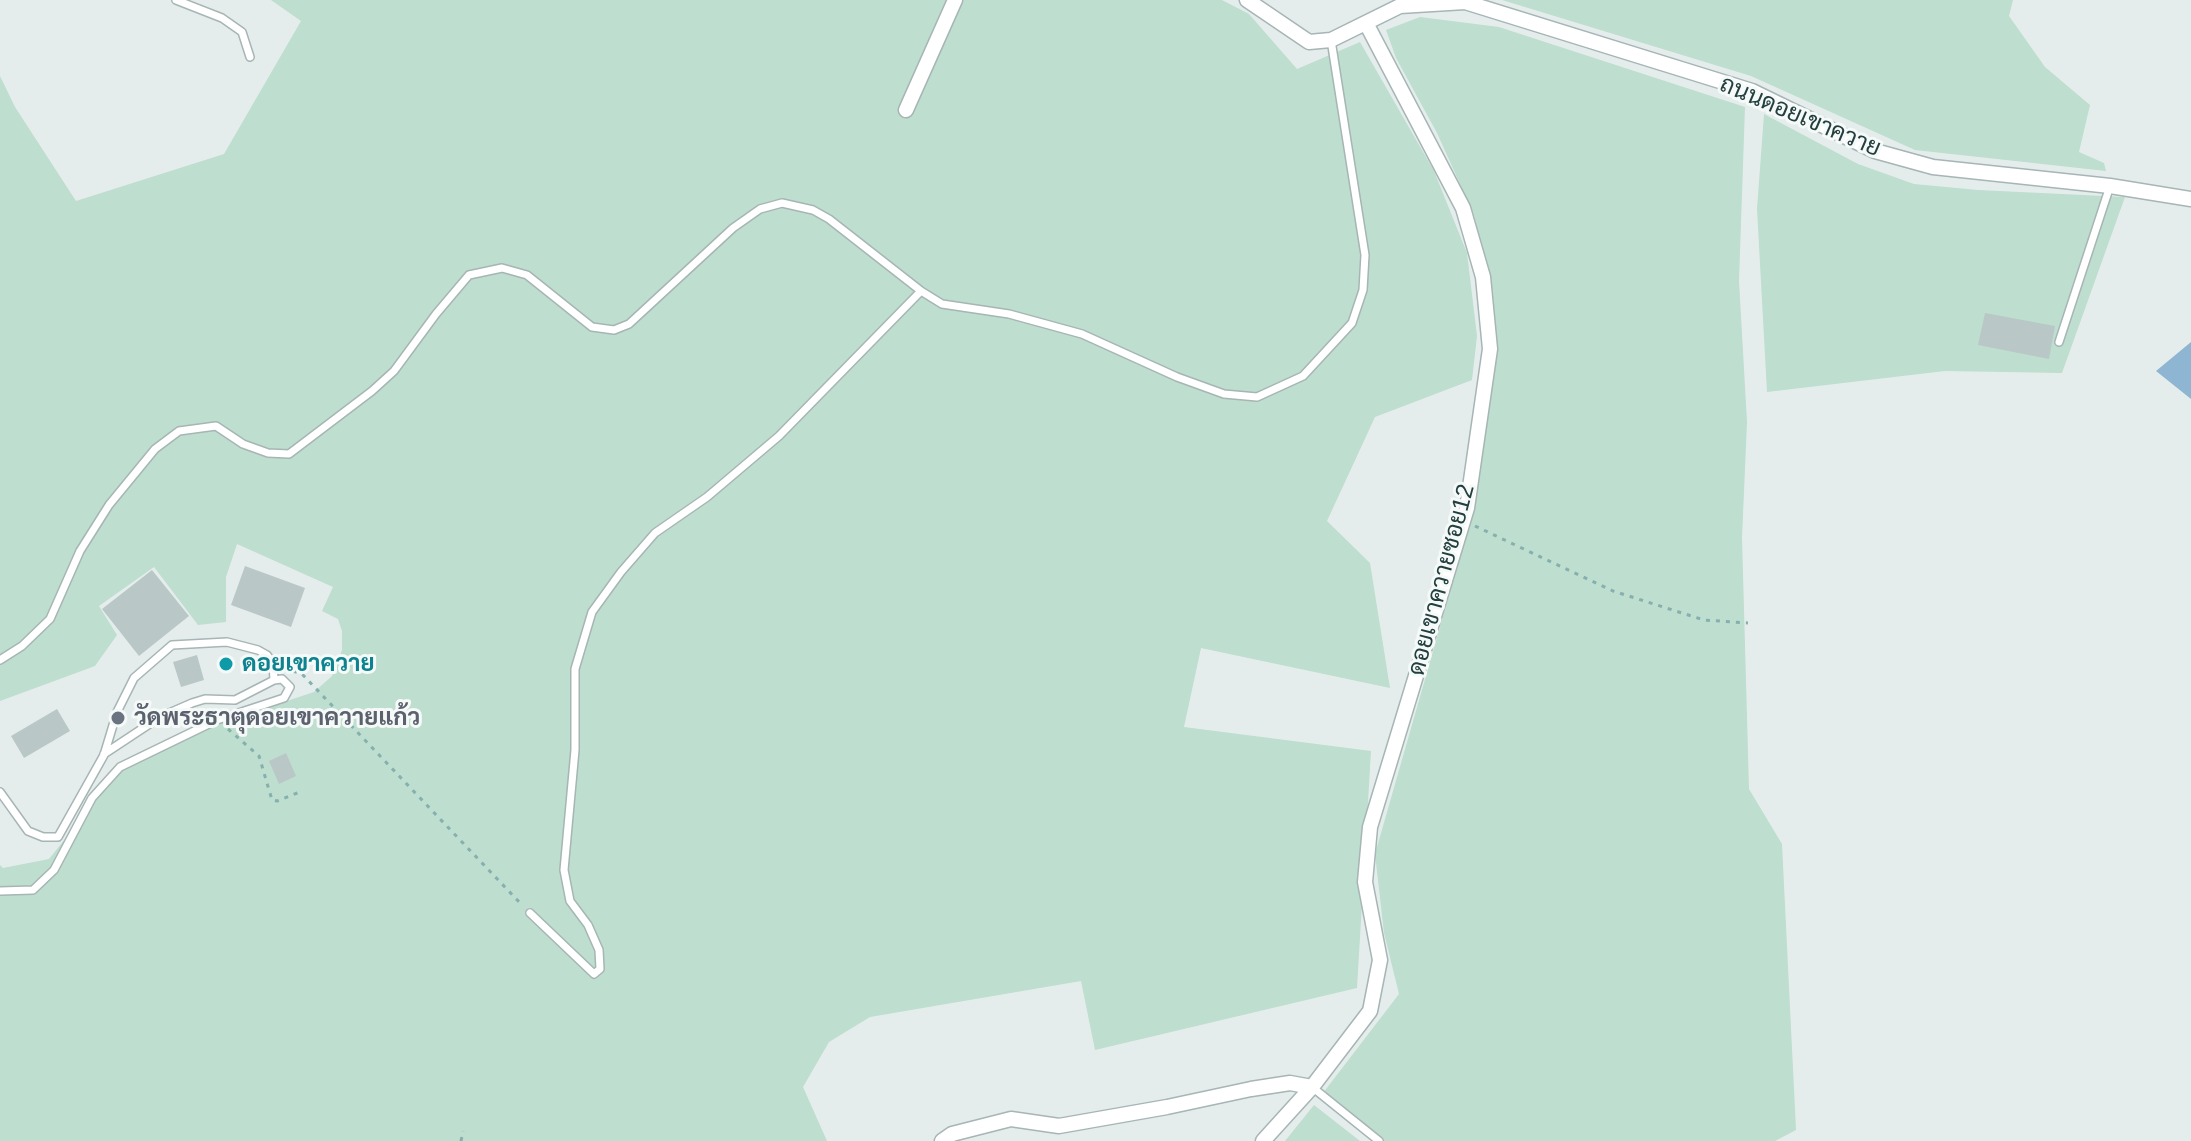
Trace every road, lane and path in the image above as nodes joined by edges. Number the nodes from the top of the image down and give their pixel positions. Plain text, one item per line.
1 (176, 0) edge
2 (955, 0) edge
3 (1247, 0) edge
4 (1465, 1) edge
5 (1366, 23) junction
6 (1331, 40) junction
7 (250, 57) dead end
8 (906, 110) dead end
9 (2110, 186) junction
10 (2191, 199) edge
11 (921, 291) junction
12 (2059, 342) dead end
13 (1463, 521) junction
14 (1748, 623) dead end
15 (0, 660) edge
16 (302, 674) dead end
17 (274, 680) junction
18 (217, 720) junction
19 (104, 755) junction
20 (0, 792) edge
21 (300, 792) dead end
22 (0, 891) edge
23 (530, 913) joint
24 (1312, 1087) junction
25 (463, 1131) dead end
26 (461, 1141) edge
27 (942, 1141) edge
28 (1263, 1141) edge
29 (1379, 1141) edge

1 - 7 lane
2 - 8 street
3 - 6 street
4 - 5 street
4 - 9 street, ถนนดอยเขาควาย
5 - 6 street
5 - 13 street, ดอยเขาควายซอย12
6 - 11 lane
9 - 10 street, ถนนดอยเขาควาย
9 - 12 lane
11 - 15 lane
11 - 23 lane
13 - 14 path
13 - 24 street, ดอยเขาควายซอย12
16 - 23 path
17 - 18 lane
17 - 19 lane
17 - 19 lane
18 - 21 path
18 - 22 lane
19 - 20 lane
24 - 27 street
24 - 28 street, ดอยเขาควายซอย12
24 - 29 lane
25 - 26 path

